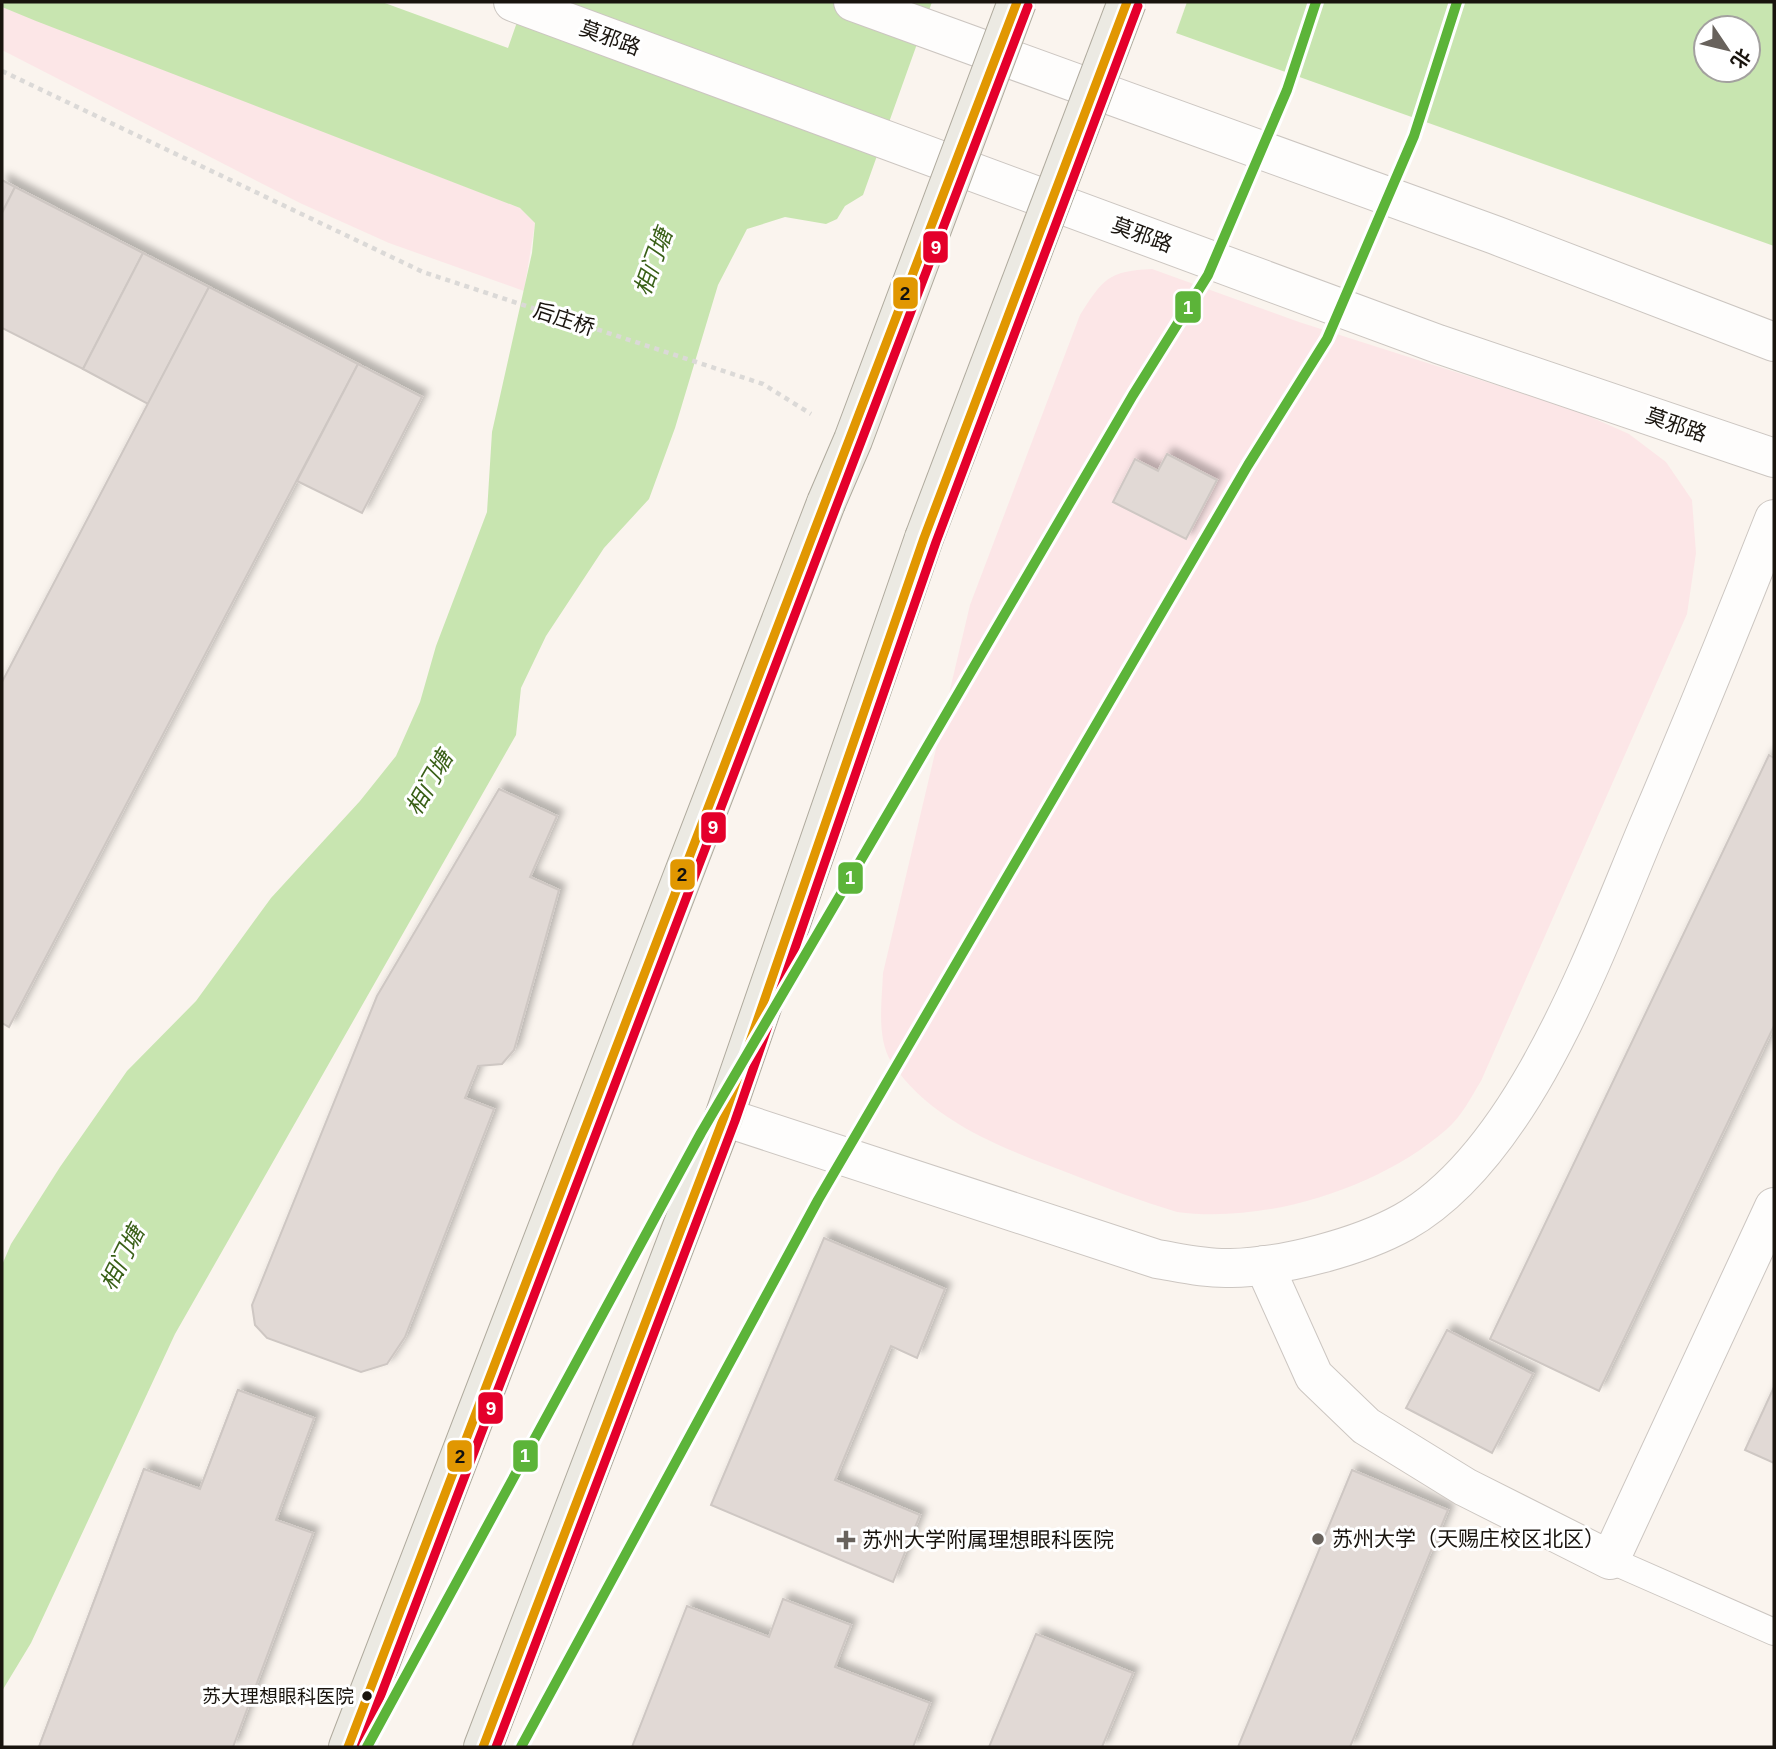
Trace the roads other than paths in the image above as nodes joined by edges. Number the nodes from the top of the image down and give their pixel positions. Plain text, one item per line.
1 (513, 2) edge
2 (853, 2) edge
3 (1017, 2) edge
4 (1127, 2) edge
5 (1774, 342) edge
6 (1774, 458) edge
7 (1774, 519) edge
8 (724, 1117) junction
9 (1774, 1207) edge
10 (1264, 1265) junction
11 (1610, 1560) junction
12 (1774, 1632) edge
13 (348, 1747) edge
14 (483, 1747) edge

1 - 6 main road, 莫邪路, bridge
2 - 5 main road, bridge
3 - 13 main road, bridge
4 - 8 main road, bridge
7 - 10 main road
8 - 10 main road
8 - 14 main road
9 - 11 main road
10 - 11 main road
11 - 12 lane

